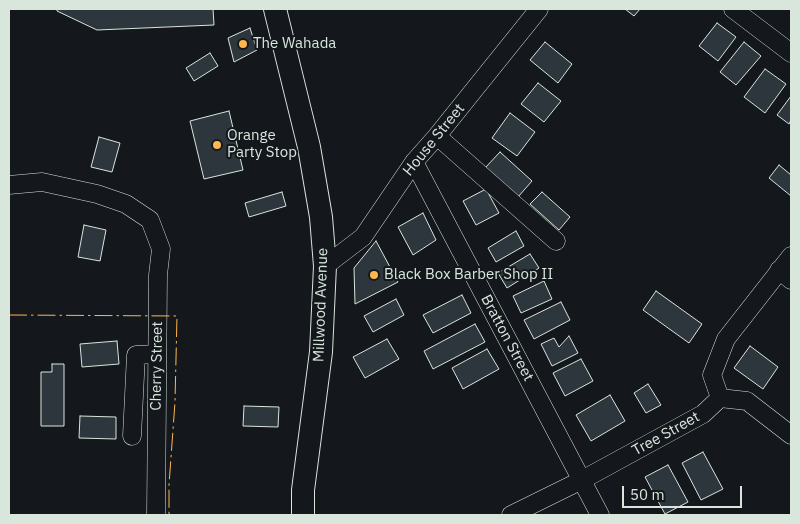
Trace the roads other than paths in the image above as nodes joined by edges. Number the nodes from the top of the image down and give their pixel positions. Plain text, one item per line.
1 (275, 9) edge
2 (539, 9) edge
3 (734, 9) edge
4 (791, 52) edge
5 (437, 136) junction
6 (414, 162) junction
7 (9, 185) edge
8 (556, 241) dead end
9 (791, 256) edge
10 (325, 266) junction
11 (785, 275) edge
12 (157, 354) junction
13 (720, 398) junction
14 (134, 403) junction
15 (157, 403) junction
16 (791, 435) edge
17 (132, 436) dead end
18 (582, 480) junction
19 (156, 515) edge
20 (302, 515) edge
21 (511, 515) edge
22 (600, 515) edge

1 - 10 main road, Millwood Avenue
2 - 5 street, House Street
3 - 4 street
5 - 6 street, House Street
5 - 8 street
6 - 10 street, House Street
6 - 18 street, Bratton Street
7 - 12 street, Cherry Street
9 - 11 street
10 - 20 main road, Millwood Avenue
11 - 13 street
12 - 14 street
12 - 15 street, Cherry Street
13 - 16 street
13 - 18 street, Tree Street
14 - 15 street
14 - 17 street
15 - 19 street, Cherry Street
18 - 21 street, Tree Street
18 - 22 street, Bratton Street

